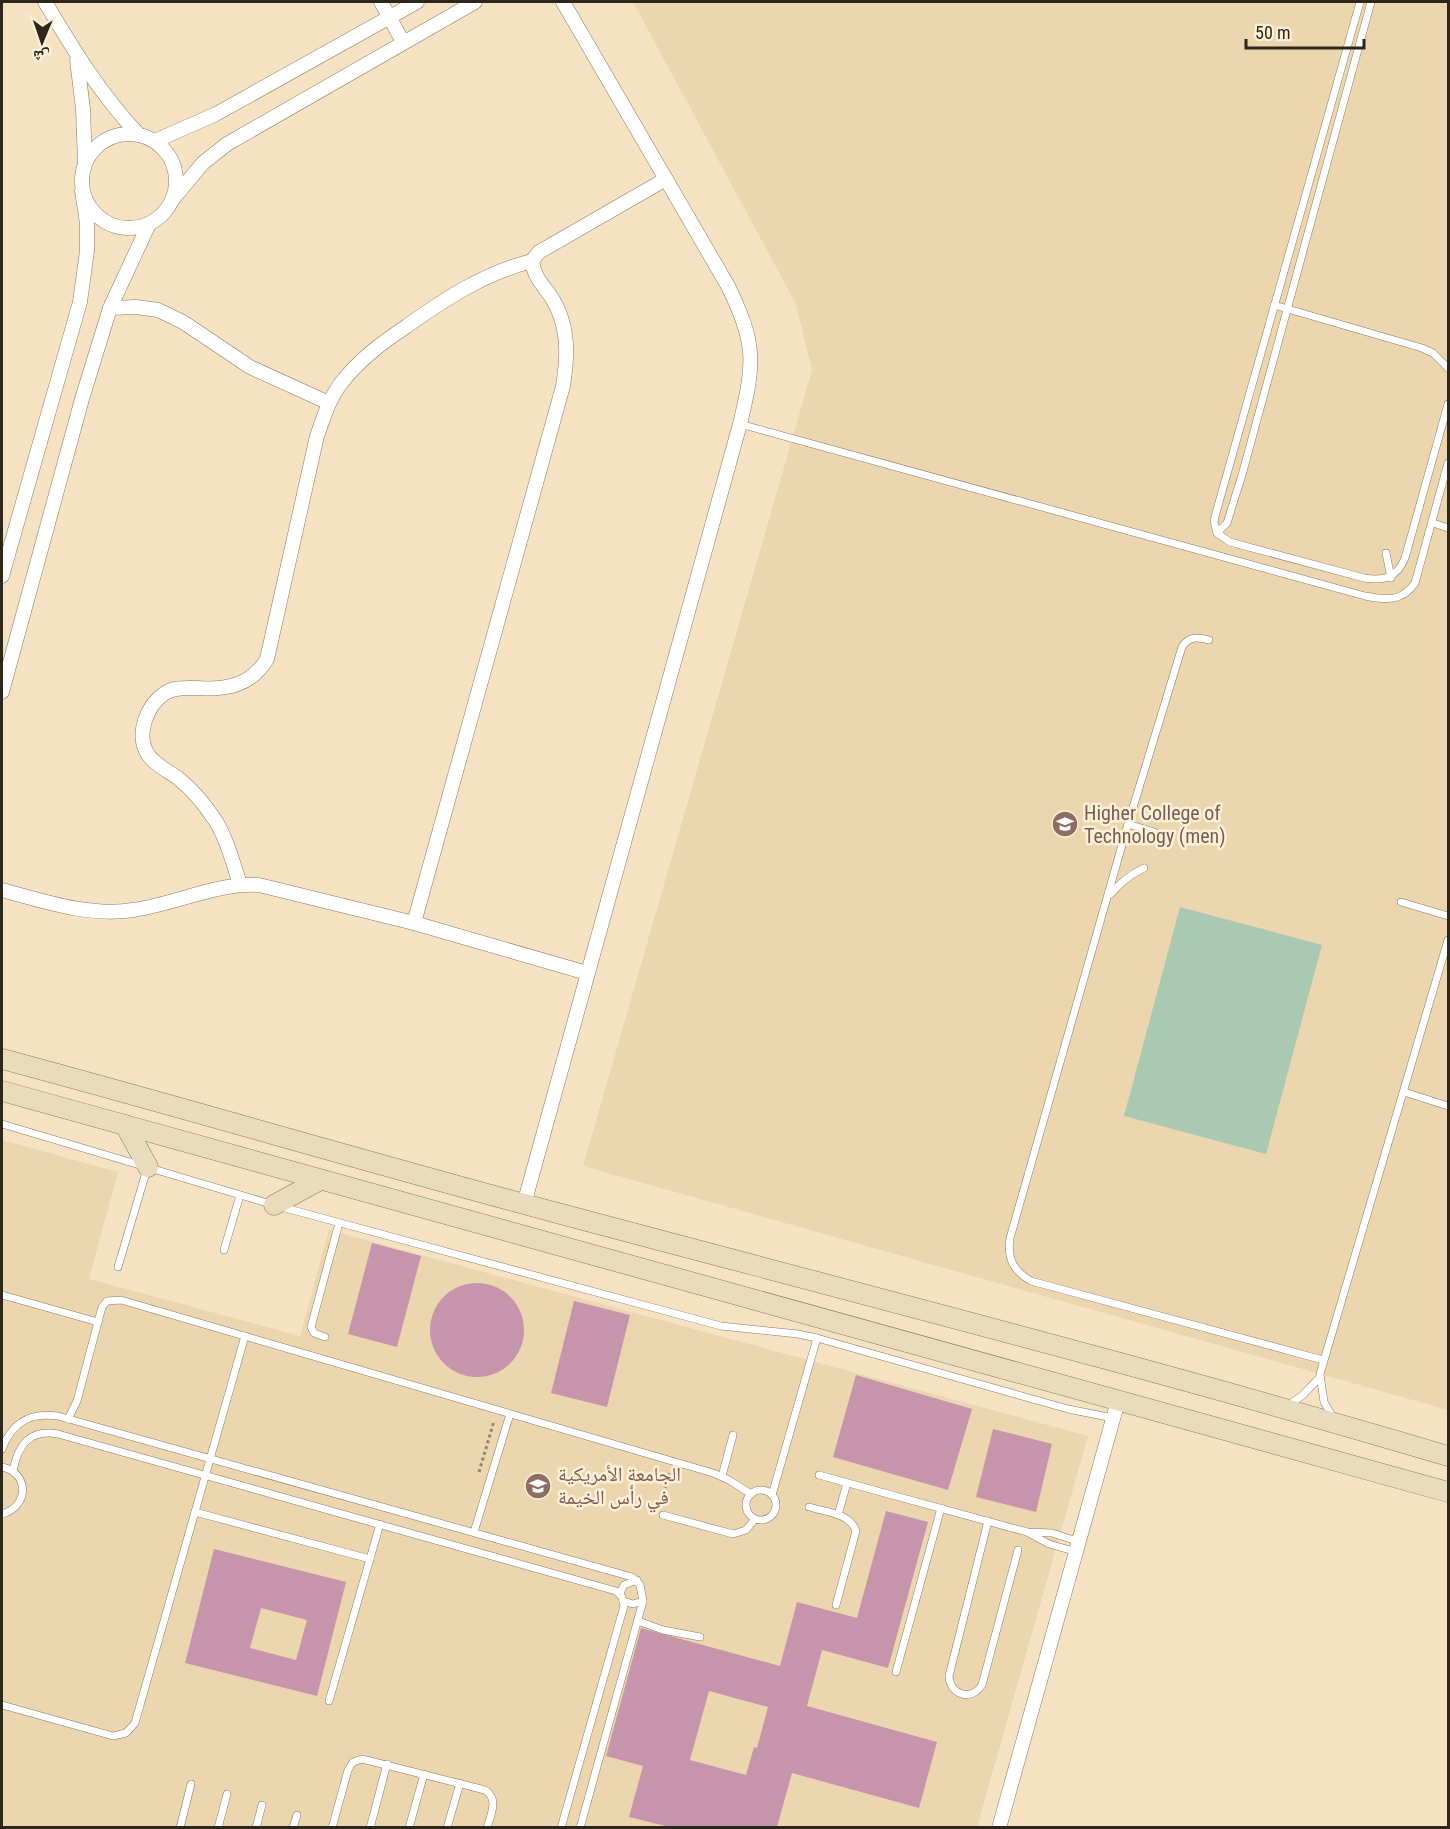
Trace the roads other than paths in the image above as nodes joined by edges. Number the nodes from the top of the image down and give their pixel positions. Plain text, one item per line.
1 (45, 2) edge
2 (381, 2) edge
3 (417, 2) edge
4 (475, 2) edge
5 (563, 2) edge
6 (1360, 2) edge
7 (1371, 2) edge
8 (389, 17) junction
9 (402, 42) junction
10 (76, 55) junction
11 (138, 135) junction
12 (154, 141) junction
13 (85, 163) junction
14 (666, 179) junction
15 (82, 191) junction
16 (173, 199) junction
17 (149, 224) junction
18 (532, 261) junction
19 (1274, 305) junction
20 (110, 308) junction
21 (1287, 309) junction
22 (1449, 368) edge
23 (329, 403) junction
24 (1449, 404) edge
25 (740, 424) junction
26 (1449, 464) edge
27 (1433, 523) junction
28 (1449, 528) edge
29 (1217, 533) junction
30 (1386, 553) dead end
31 (2, 576) edge
32 (1391, 578) junction
33 (1209, 640) dead end
34 (2, 692) edge
35 (1128, 825) junction
36 (1154, 832) dead end
37 (1144, 868) dead end
38 (240, 884) junction
39 (2, 890) edge
40 (1107, 899) junction
41 (1401, 902) dead end
42 (1449, 916) edge
43 (414, 923) junction
44 (1449, 940) edge
45 (587, 973) junction
46 (2, 1059) edge
47 (2, 1091) edge
48 (1404, 1092) junction
49 (39, 1102) junction
50 (2, 1103) edge
51 (1449, 1106) edge
52 (2, 1124) edge
53 (125, 1125) junction
54 (148, 1167) junction
55 (320, 1180) junction
56 (240, 1194) junction
57 (524, 1204) junction
58 (274, 1205) junction
59 (339, 1222) junction
60 (224, 1250) dead end
61 (118, 1267) dead end
62 (2, 1295) edge
63 (98, 1322) junction
64 (245, 1336) junction
65 (325, 1337) dead end
66 (817, 1338) junction
67 (1323, 1360) junction
68 (1319, 1378) junction
69 (1284, 1408) junction
70 (1115, 1410) junction
71 (510, 1414) junction
72 (68, 1419) junction
73 (1336, 1423) junction
74 (734, 1435) dead end
75 (2, 1449) edge
76 (1449, 1456) edge
77 (210, 1459) junction
78 (2, 1467) edge
79 (13, 1471) junction
80 (819, 1475) dead end
81 (206, 1476) junction
82 (722, 1476) junction
83 (847, 1483) junction
84 (1449, 1492) edge
85 (751, 1494) junction
86 (772, 1495) junction
87 (809, 1507) dead end
88 (941, 1508) junction
89 (195, 1512) junction
90 (2, 1514) edge
91 (663, 1515) road end
92 (838, 1515) junction
93 (755, 1519) junction
94 (988, 1521) junction
95 (380, 1524) junction
96 (474, 1532) junction
97 (1027, 1532) junction
98 (1078, 1547) junction
99 (1018, 1550) dead end
100 (370, 1559) junction
101 (637, 1580) junction
102 (620, 1593) junction
103 (623, 1601) junction
104 (643, 1601) junction
105 (836, 1605) dead end
106 (638, 1621) junction
107 (700, 1638) dead end
108 (896, 1672) dead end
109 (329, 1701) dead end
110 (2, 1705) edge
111 (387, 1764) junction
112 (424, 1774) junction
113 (460, 1783) junction
114 (191, 1784) dead end
115 (227, 1794) dead end
116 (262, 1805) dead end
117 (297, 1815) dead end
118 (180, 1827) edge
119 (218, 1827) edge
120 (256, 1827) edge
121 (293, 1827) edge
122 (332, 1827) edge
123 (370, 1827) edge
124 (409, 1827) edge
125 (447, 1827) edge
126 (487, 1827) edge
127 (561, 1827) edge
128 (580, 1827) edge
129 (999, 1827) edge

1 - 10 street
2 - 8 street
3 - 8 street
4 - 9 street
5 - 14 street
6 - 19 lane
7 - 21 lane
8 - 9 street
8 - 12 street
9 - 16 street
10 - 11 street
10 - 13 street
11 - 12 street
11 - 13 street
12 - 16 street
13 - 15 street
14 - 18 street
14 - 25 street
15 - 17 street
15 - 31 street
16 - 17 street
17 - 20 street
18 - 23 street
18 - 43 street
19 - 21 lane
19 - 29 lane
20 - 23 street
20 - 34 street
21 - 22 lane
21 - 29 lane
23 - 38 street
24 - 32 lane
25 - 27 lane
25 - 45 street
26 - 27 lane
27 - 28 lane
29 - 32 lane
30 - 32 lane
33 - 35 lane
35 - 36 lane
35 - 40 lane
37 - 40 lane
38 - 39 street
38 - 43 street
40 - 67 lane
41 - 42 lane
43 - 45 street
44 - 48 lane
45 - 57 street
46 - 57 main road
47 - 49 main road
48 - 51 lane
48 - 67 lane
49 - 50 main road
49 - 53 main road
52 - 54 lane
53 - 54 main road
53 - 55 main road
54 - 56 lane
54 - 61 lane
55 - 58 main road
55 - 70 main road
56 - 58 lane
56 - 60 lane
57 - 69 main road
58 - 59 lane
59 - 65 lane
59 - 66 lane
62 - 63 lane
63 - 64 lane
63 - 72 lane
64 - 71 lane
64 - 77 lane
66 - 70 lane
66 - 86 lane
67 - 68 lane
68 - 69 lane
68 - 73 lane
69 - 73 main road
70 - 84 main road
70 - 98 street
71 - 82 lane
71 - 96 lane
72 - 75 lane
72 - 77 lane
73 - 76 main road
74 - 82 lane
77 - 81 lane
77 - 96 lane
78 - 79 lane
79 - 81 lane
79 - 90 lane
80 - 83 lane
81 - 89 lane
81 - 95 lane
82 - 85 lane
83 - 88 lane
83 - 92 lane
85 - 86 lane
85 - 93 lane
86 - 93 lane
87 - 92 lane
88 - 94 lane
88 - 108 lane
89 - 100 lane
89 - 110 lane
91 - 93 lane
92 - 105 lane
94 - 97 lane
94 - 99 lane
95 - 100 lane
95 - 102 lane
96 - 101 lane
97 - 98 lane
97 - 98 lane
98 - 129 street
100 - 109 lane
101 - 102 lane
101 - 104 lane
102 - 103 lane
103 - 104 lane
103 - 127 lane
104 - 106 lane
106 - 107 lane
106 - 128 lane
111 - 112 lane
111 - 122 lane
111 - 123 lane
112 - 113 lane
112 - 124 lane
113 - 125 lane
113 - 126 lane
114 - 118 lane
115 - 119 lane
116 - 120 lane
117 - 121 lane

